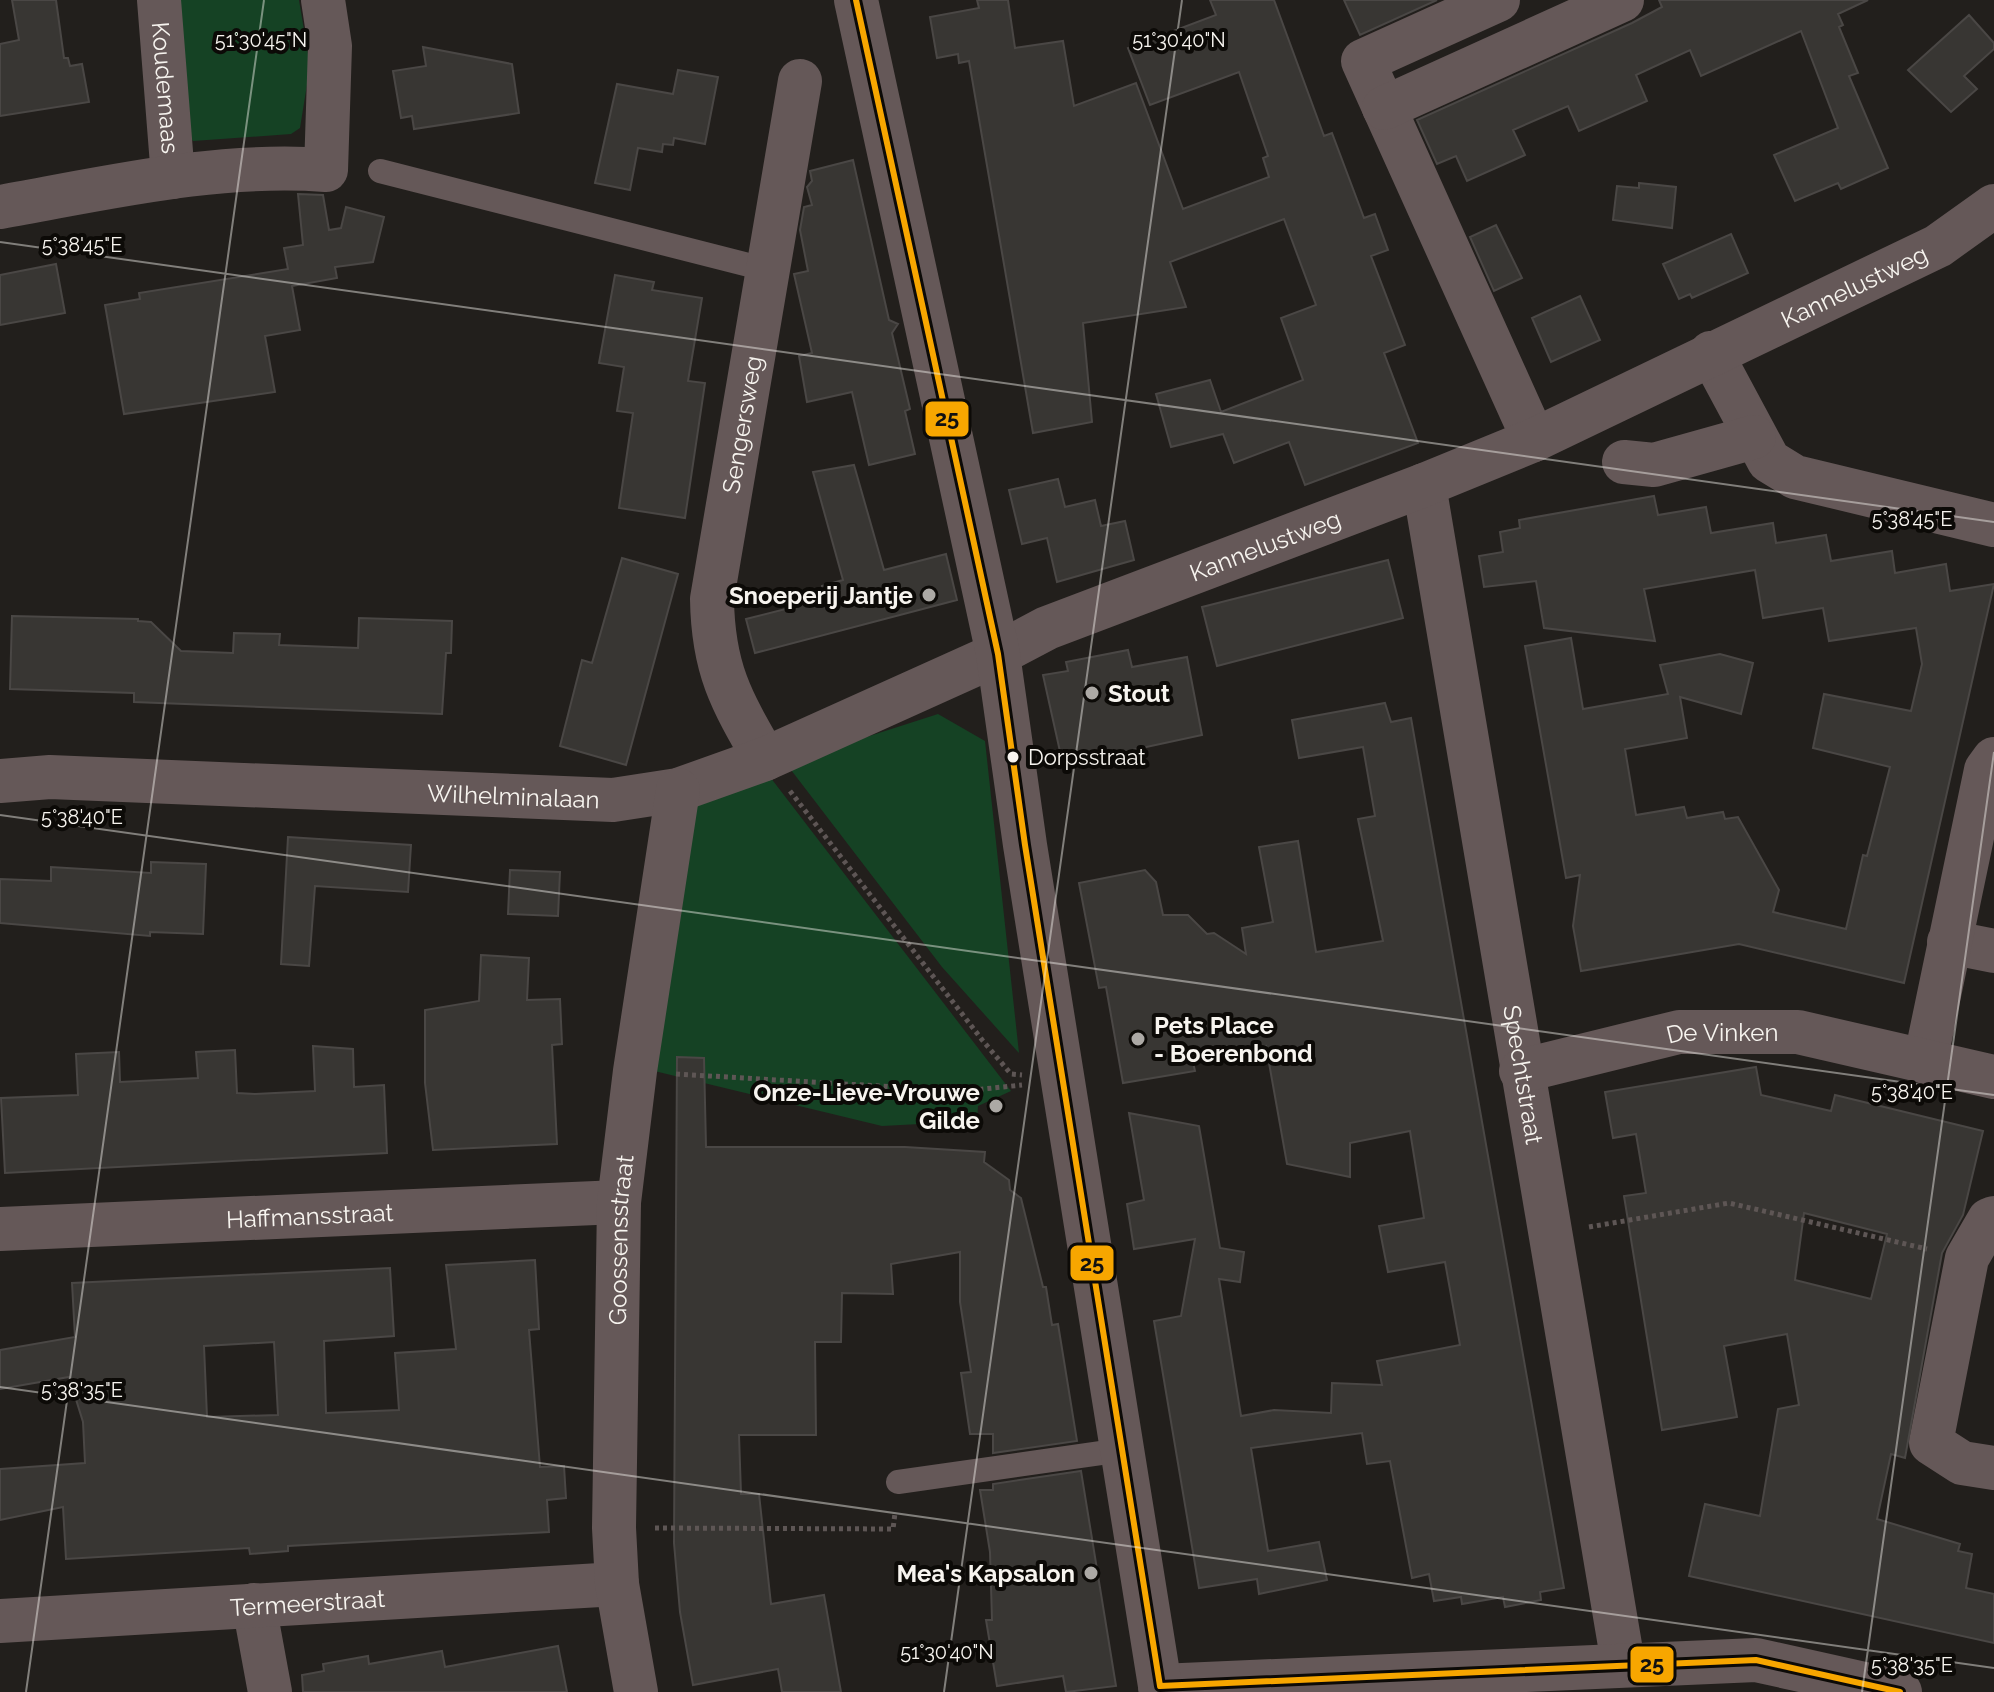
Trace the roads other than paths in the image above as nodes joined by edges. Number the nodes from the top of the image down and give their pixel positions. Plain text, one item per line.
1 (159, 0) edge
2 (323, 0) edge
3 (856, 0) edge
4 (1498, 0) edge
5 (1622, 0) edge
6 (800, 81) dead end
7 (1384, 108) junction
8 (380, 171) dead end
9 (173, 177) junction
10 (1994, 206) edge
11 (0, 207) edge
12 (768, 270) junction
13 (1711, 353) junction
14 (1754, 437) junction
15 (1534, 440) junction
16 (1624, 462) dead end
17 (1424, 485) junction
18 (1994, 525) edge
19 (998, 654) junction
20 (765, 759) junction
21 (1994, 759) edge
22 (0, 781) edge
23 (678, 790) junction
24 (1949, 942) junction
25 (1994, 951) edge
26 (1925, 1062) junction
27 (1521, 1071) junction
28 (1994, 1077) edge
29 (619, 1202) junction
30 (1994, 1218) edge
31 (0, 1229) edge
32 (1122, 1450) junction
33 (1994, 1468) edge
34 (898, 1482) road end
35 (617, 1584) junction
36 (254, 1605) junction
37 (0, 1621) edge
38 (1623, 1663) junction
39 (1755, 1676) edge
40 (1161, 1689) edge
41 (270, 1692) edge
42 (636, 1692) edge
43 (1900, 1692) edge

1 - 9 street, Koudemaas
2 - 9 street, Koudemaas
3 - 19 street
4 - 7 street
5 - 7 street
6 - 12 street, Sengersweg
7 - 15 street
8 - 12 lane
9 - 11 street, Koudemaas
10 - 13 street, Kannelustweg
12 - 20 street, Sengersweg
13 - 14 street
13 - 15 street, Kannelustweg
14 - 16 street
14 - 18 street
15 - 17 street, Kannelustweg
17 - 19 street, Kannelustweg
17 - 27 street, Spechtstraat
19 - 20 street, Wilhelminalaan
19 - 32 street
20 - 23 street, Wilhelminalaan
21 - 24 street
22 - 23 street, Wilhelminalaan
23 - 29 street, Goossensstraat
24 - 25 street
24 - 26 street
26 - 27 street, De Vinken
26 - 28 street, De Vinken
27 - 38 street, Spechtstraat
29 - 31 street, Haffmansstraat
29 - 35 street, Goossensstraat
30 - 33 street
32 - 34 lane
32 - 40 street
35 - 36 street, Termeerstraat
35 - 42 street, Goossensstraat
36 - 37 street, Termeerstraat
36 - 41 street
38 - 39 street
38 - 40 street
39 - 43 street

